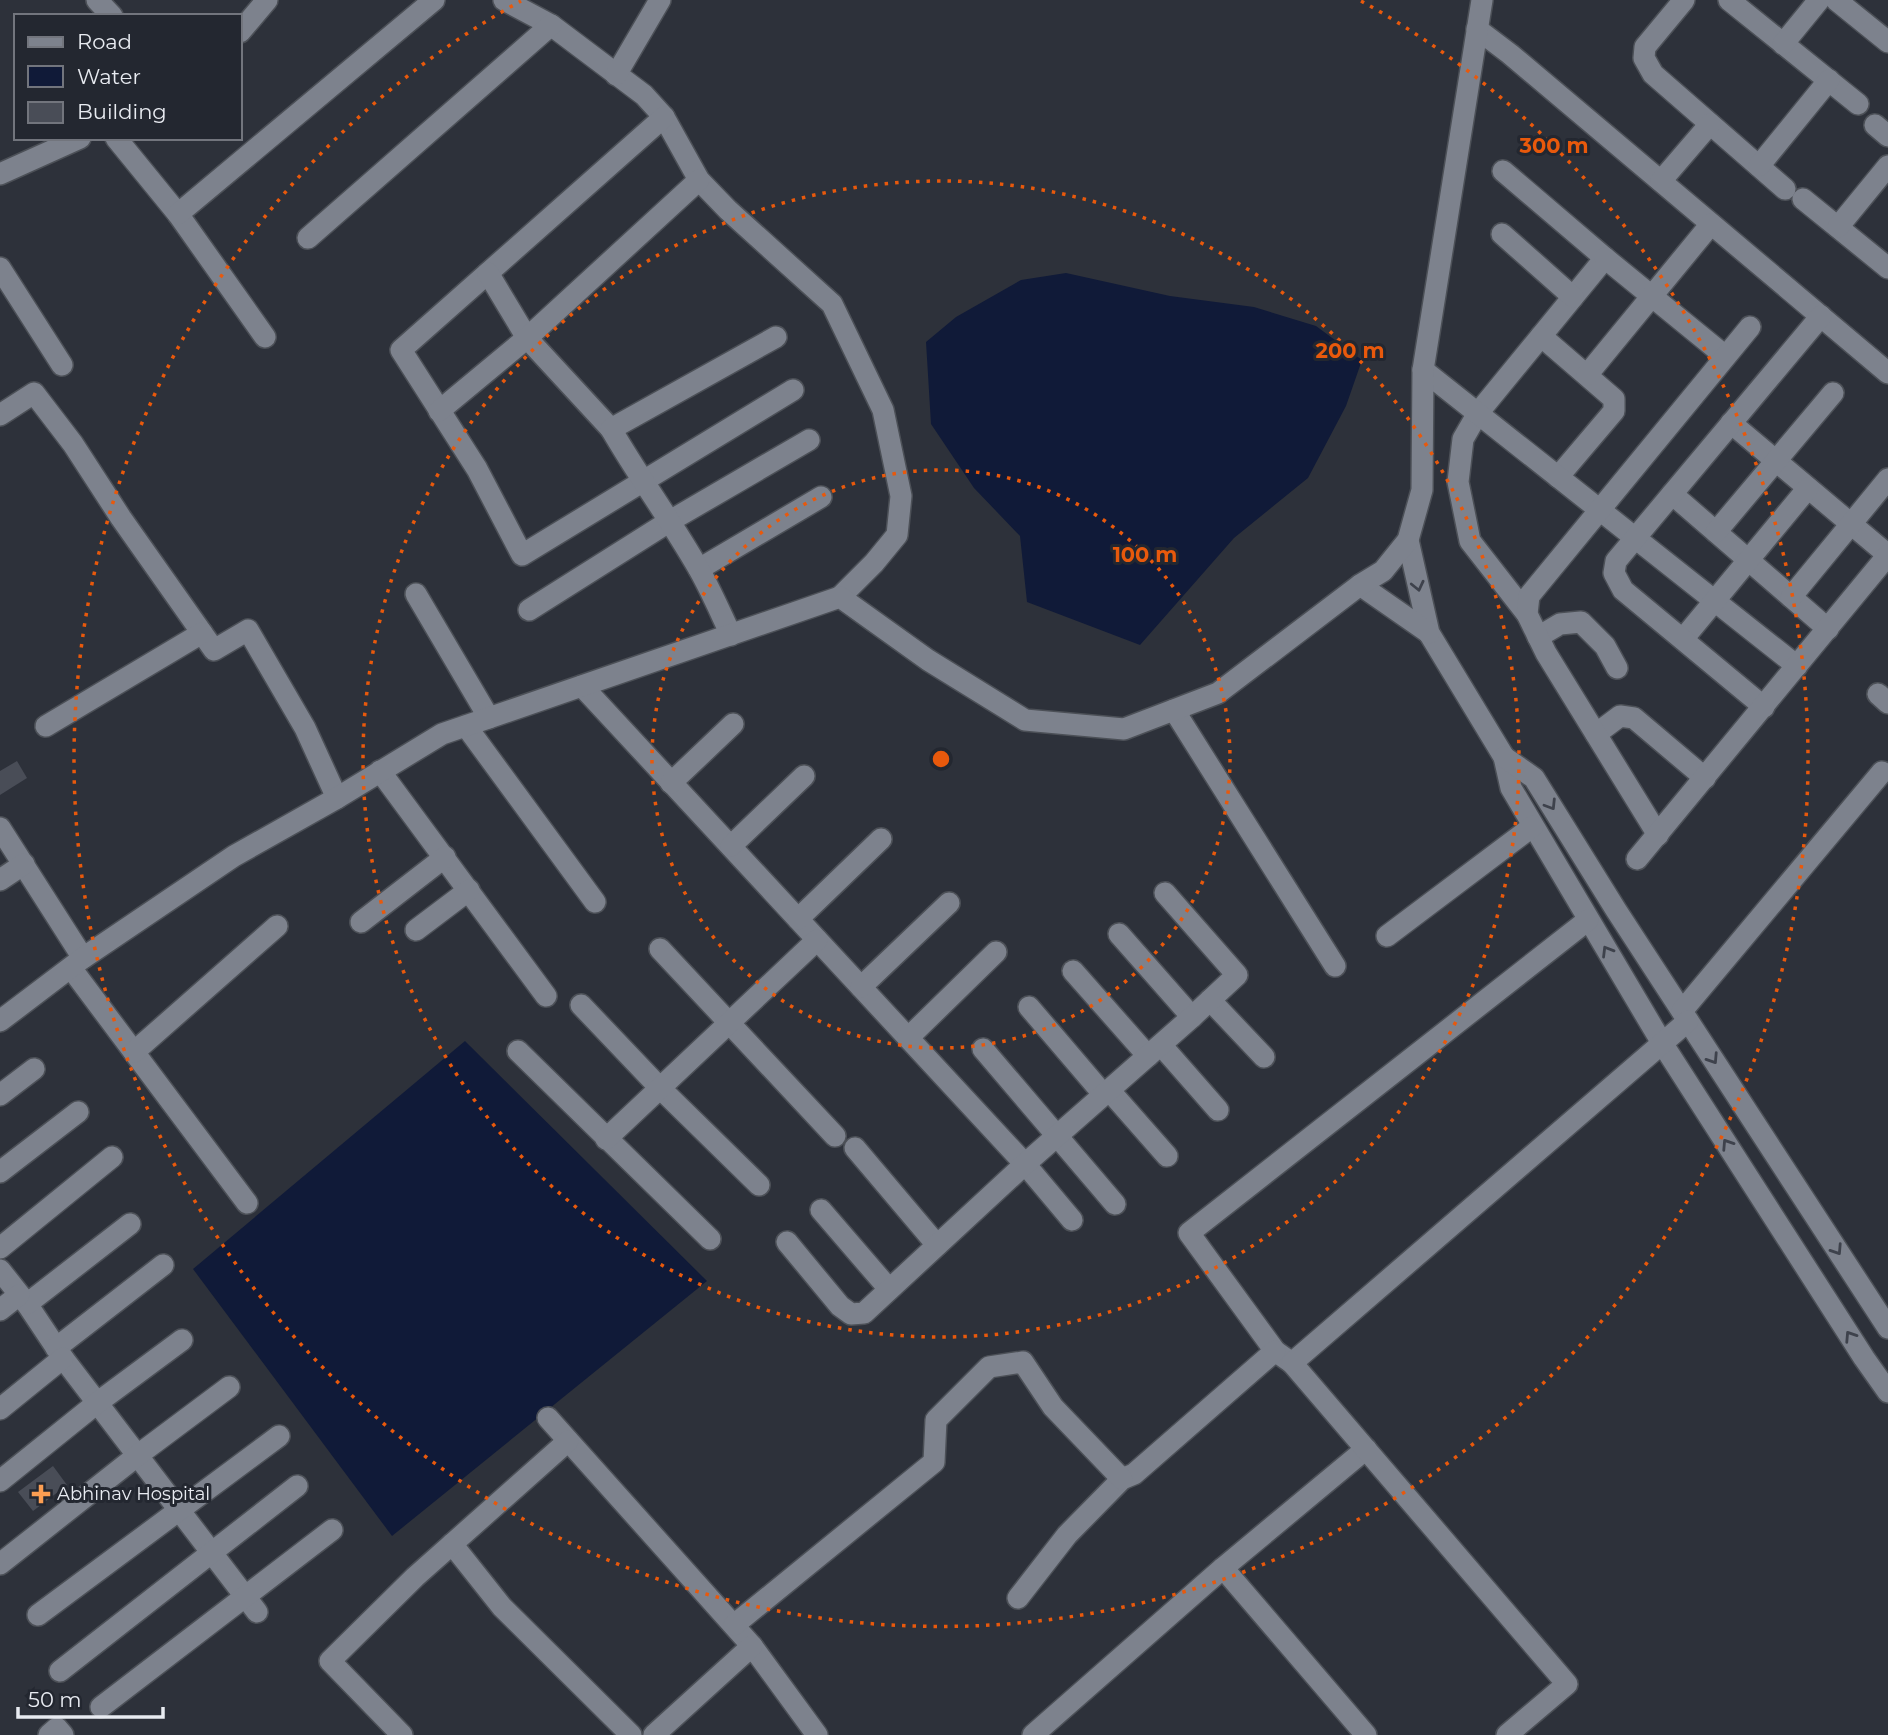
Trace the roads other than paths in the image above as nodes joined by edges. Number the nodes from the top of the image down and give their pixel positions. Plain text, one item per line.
1 (97, 0) edge
2 (267, 0) edge
3 (434, 0) edge
4 (504, 0) edge
5 (660, 0) edge
6 (1482, 0) edge
7 (1684, 0) edge
8 (1729, 0) edge
9 (1819, 0) edge
10 (1836, 0) edge
11 (110, 14) edge
12 (551, 25) junction
13 (1477, 29) junction
14 (242, 30) edge
15 (1888, 42) edge
16 (1783, 44) junction
17 (616, 75) junction
18 (1829, 80) junction
19 (1858, 104) dead end
20 (664, 117) junction
21 (1710, 124) junction
22 (76, 140) edge
23 (118, 140) edge
24 (1759, 166) junction
25 (1888, 166) edge
26 (1503, 171) dead end
27 (0, 174) edge
28 (699, 180) junction
29 (1661, 181) junction
30 (178, 214) junction
31 (1711, 224) junction
32 (1838, 227) junction
33 (1502, 234) dead end
34 (308, 239) dead end
35 (1605, 258) junction
36 (0, 268) edge
37 (1888, 268) edge
38 (488, 273) junction
39 (1652, 296) junction
40 (1573, 297) junction
41 (1821, 316) junction
42 (1750, 327) dead end
43 (1541, 336) junction
44 (265, 337) dead end
45 (776, 337) dead end
46 (527, 338) junction
47 (1725, 356) junction
48 (62, 365) dead end
49 (1423, 370) junction
50 (1888, 373) edge
51 (1587, 375) junction
52 (793, 390) dead end
53 (1833, 393) dead end
54 (439, 411) junction
55 (1478, 413) junction
56 (0, 415) edge
57 (1731, 424) junction
58 (611, 429) junction
59 (809, 440) dead end
60 (1776, 461) junction
61 (1558, 477) junction
62 (1888, 479) edge
63 (642, 483) junction
64 (1808, 488) junction
65 (1672, 494) junction
66 (821, 497) dead end
67 (1600, 510) junction
68 (670, 521) junction
69 (1851, 524) junction
70 (1716, 532) junction
71 (1635, 538) junction
72 (1408, 540) junction
73 (1888, 555) edge
74 (1748, 560) junction
75 (699, 569) junction
76 (1360, 585) junction
77 (416, 594) dead end
78 (840, 597) junction
79 (1791, 597) junction
80 (1714, 601) junction
81 (529, 610) dead end
82 (1527, 614) junction
83 (1828, 629) junction
84 (1429, 632) junction
85 (202, 633) junction
86 (731, 635) junction
87 (1538, 637) junction
88 (1683, 639) junction
89 (1797, 666) junction
90 (1617, 668) dead end
91 (582, 686) junction
92 (1764, 707) junction
93 (1174, 710) junction
94 (489, 718) junction
95 (733, 724) dead end
96 (46, 726) dead end
97 (466, 726) junction
98 (1596, 734) junction
99 (1504, 757) junction
100 (380, 771) junction
101 (1882, 772) dead end
102 (804, 776) dead end
103 (1705, 778) junction
104 (671, 783) junction
105 (337, 798) junction
106 (1532, 826) junction
107 (0, 828) edge
108 (1658, 835) junction
109 (881, 839) dead end
110 (730, 846) junction
111 (445, 857) junction
112 (1637, 859) dead end
113 (24, 864) junction
114 (0, 880) edge
115 (469, 890) junction
116 (1165, 893) dead end
117 (595, 902) dead end
118 (949, 903) dead end
119 (798, 919) junction
120 (1588, 919) junction
121 (361, 922) dead end
122 (277, 926) dead end
123 (416, 930) dead end
124 (1119, 934) dead end
125 (1387, 936) dead end
126 (817, 940) junction
127 (660, 949) dead end
128 (996, 952) dead end
129 (77, 963) junction
130 (1335, 966) dead end
131 (1073, 971) dead end
132 (861, 987) junction
133 (546, 996) dead end
134 (1210, 1000) junction
135 (581, 1005) dead end
136 (1029, 1007) dead end
137 (1685, 1016) junction
138 (1192, 1017) junction
139 (0, 1021) edge
140 (729, 1023) junction
141 (908, 1038) junction
142 (1662, 1042) junction
143 (983, 1049) dead end
144 (518, 1051) dead end
145 (1155, 1051) junction
146 (134, 1052) junction
147 (1264, 1057) dead end
148 (34, 1069) dead end
149 (660, 1088) junction
150 (1107, 1093) junction
151 (0, 1096) edge
152 (1218, 1110) dead end
153 (78, 1112) dead end
154 (835, 1136) dead end
155 (1057, 1136) junction
156 (606, 1139) junction
157 (855, 1148) dead end
158 (1167, 1156) dead end
159 (112, 1157) dead end
160 (1025, 1164) junction
161 (0, 1172) edge
162 (759, 1185) dead end
163 (247, 1203) dead end
164 (1115, 1204) dead end
165 (821, 1210) dead end
166 (1815, 1216) junction
167 (1072, 1220) dead end
168 (130, 1224) dead end
169 (1785, 1234) junction
170 (710, 1239) dead end
171 (787, 1242) dead end
172 (937, 1245) junction
173 (0, 1248) edge
174 (163, 1265) dead end
175 (0, 1270) edge
176 (889, 1289) junction
177 (23, 1299) junction
178 (0, 1310) edge
179 (1888, 1328) edge
180 (182, 1340) dead end
181 (60, 1353) junction
182 (1284, 1357) junction
183 (229, 1387) dead end
184 (1888, 1392) edge
185 (97, 1403) junction
186 (0, 1409) edge
187 (548, 1418) dead end
188 (279, 1436) dead end
189 (568, 1441) junction
190 (1366, 1449) junction
191 (138, 1455) junction
192 (1122, 1479) junction
193 (0, 1481) edge
194 (298, 1486) dead end
195 (180, 1509) junction
196 (332, 1530) dead end
197 (452, 1544) junction
198 (214, 1552) junction
199 (0, 1564) edge
200 (1223, 1568) junction
201 (1018, 1598) dead end
202 (251, 1604) junction
203 (38, 1615) dead end
204 (734, 1625) junction
205 (752, 1646) junction
206 (60, 1671) dead end
207 (101, 1707) dead end
208 (49, 1735) edge
209 (63, 1735) edge
210 (402, 1735) edge
211 (631, 1735) edge
212 (654, 1735) edge
213 (817, 1735) edge
214 (1033, 1735) edge
215 (1366, 1735) edge
216 (1507, 1735) edge

1 - 11 street
2 - 14 street
3 - 30 street
4 - 12 street
5 - 17 street
6 - 13 street
7 - 21 street
8 - 16 street
9 - 16 street
10 - 15 street
12 - 17 street
12 - 34 street
13 - 29 street
13 - 49 street
16 - 18 street
17 - 20 street
18 - 19 street
18 - 24 street
20 - 28 street
20 - 38 street
21 - 24 street
21 - 29 street
22 - 27 street
23 - 30 street
24 - 32 street
25 - 32 street
26 - 35 street
28 - 46 street
28 - 78 street
29 - 31 street
30 - 44 street
31 - 39 street
31 - 41 street
32 - 37 street
33 - 40 street
35 - 39 street
35 - 40 street
36 - 48 street
38 - 46 street
38 - 54 street
39 - 47 street
39 - 51 street
40 - 43 street
41 - 50 street
41 - 57 street
42 - 47 street
43 - 51 street
43 - 55 street
45 - 58 street
46 - 54 street
46 - 58 street
47 - 67 street
49 - 55 street
49 - 72 street
51 - 61 street
52 - 63 street
53 - 60 street
54 - 63 street
55 - 61 street
55 - 82 street
56 - 85 street
57 - 60 street
57 - 65 street
58 - 63 street
59 - 68 street
60 - 64 street
60 - 70 street
61 - 67 street
62 - 69 street
63 - 68 street
64 - 69 street
64 - 74 street
65 - 70 street
65 - 71 street
66 - 75 street
67 - 71 street
67 - 82 street
68 - 75 street
68 - 81 street
69 - 73 street
69 - 79 street
70 - 74 street
71 - 80 street
71 - 88 street
72 - 76 street
72 -> 84 street
73 - 83 street
74 - 79 street
74 - 80 street
75 - 86 street
76 - 84 street
76 - 93 street
77 - 94 street
78 - 86 street
78 - 93 street
79 - 83 street
80 - 88 street
80 - 89 street
82 - 87 street
83 - 89 street
84 - 99 street
85 - 96 street
85 - 105 street
86 - 91 street
87 - 90 street
87 - 98 street
88 - 92 street
89 - 92 street
91 - 94 street
91 - 104 street
92 - 103 street
93 - 130 street
94 - 97 street
95 - 104 street
97 - 100 street
97 - 117 street
98 - 103 street
98 - 108 street
99 - 106 street
99 -> 137 street
100 - 105 street
100 - 111 street
101 - 137 street
102 - 110 street
103 - 108 street
104 - 110 street
105 - 129 street
106 - 120 street
106 - 125 street
107 - 113 street
108 - 112 street
109 - 119 street
110 - 119 street
111 - 115 street
111 - 121 street
113 - 114 street
113 - 129 street
115 - 123 street
115 - 133 street
116 - 134 street
118 - 132 street
119 - 126 street
142 -> 120 street
120 - 182 street
122 - 146 street
124 - 138 street
126 - 132 street
126 - 140 street
127 - 140 street
128 - 141 street
129 - 139 street
129 - 146 street
131 - 145 street
132 - 141 street
134 - 138 street
134 - 147 street
135 - 149 street
136 - 150 street
137 - 142 street
137 -> 166 street
138 - 145 street
140 - 149 street
140 - 154 street
141 - 160 street
169 -> 142 street
142 - 182 street
143 - 155 street
144 - 156 street
145 - 150 street
145 - 152 street
146 - 163 street
148 - 151 street
149 - 156 street
149 - 162 street
150 - 155 street
150 - 158 street
153 - 161 street
155 - 160 street
155 - 164 street
156 - 170 street
157 - 172 street
159 - 173 street
160 - 167 street
160 - 172 street
165 - 176 street
166 - 169 street
166 -> 179 street
168 - 177 street
184 -> 169 street
171 - 176 street
172 - 176 street
174 - 181 street
175 - 177 street
177 - 178 street
177 - 181 street
180 - 185 street
181 - 185 street
181 - 186 street
182 - 190 street
182 - 192 street
183 - 191 street
185 - 191 street
185 - 193 street
187 - 189 street
188 - 195 street
189 - 197 street
189 - 204 street
190 - 200 street
190 - 216 street
191 - 195 street
191 - 199 street
192 - 201 street
192 - 204 street
194 - 198 street
195 - 198 street
195 - 203 street
196 - 202 street
197 - 210 street
197 - 211 street
198 - 202 street
198 - 206 street
200 - 214 street
200 - 215 street
202 - 207 street
204 - 205 street
205 - 212 street
205 - 213 street
208 - 209 street

